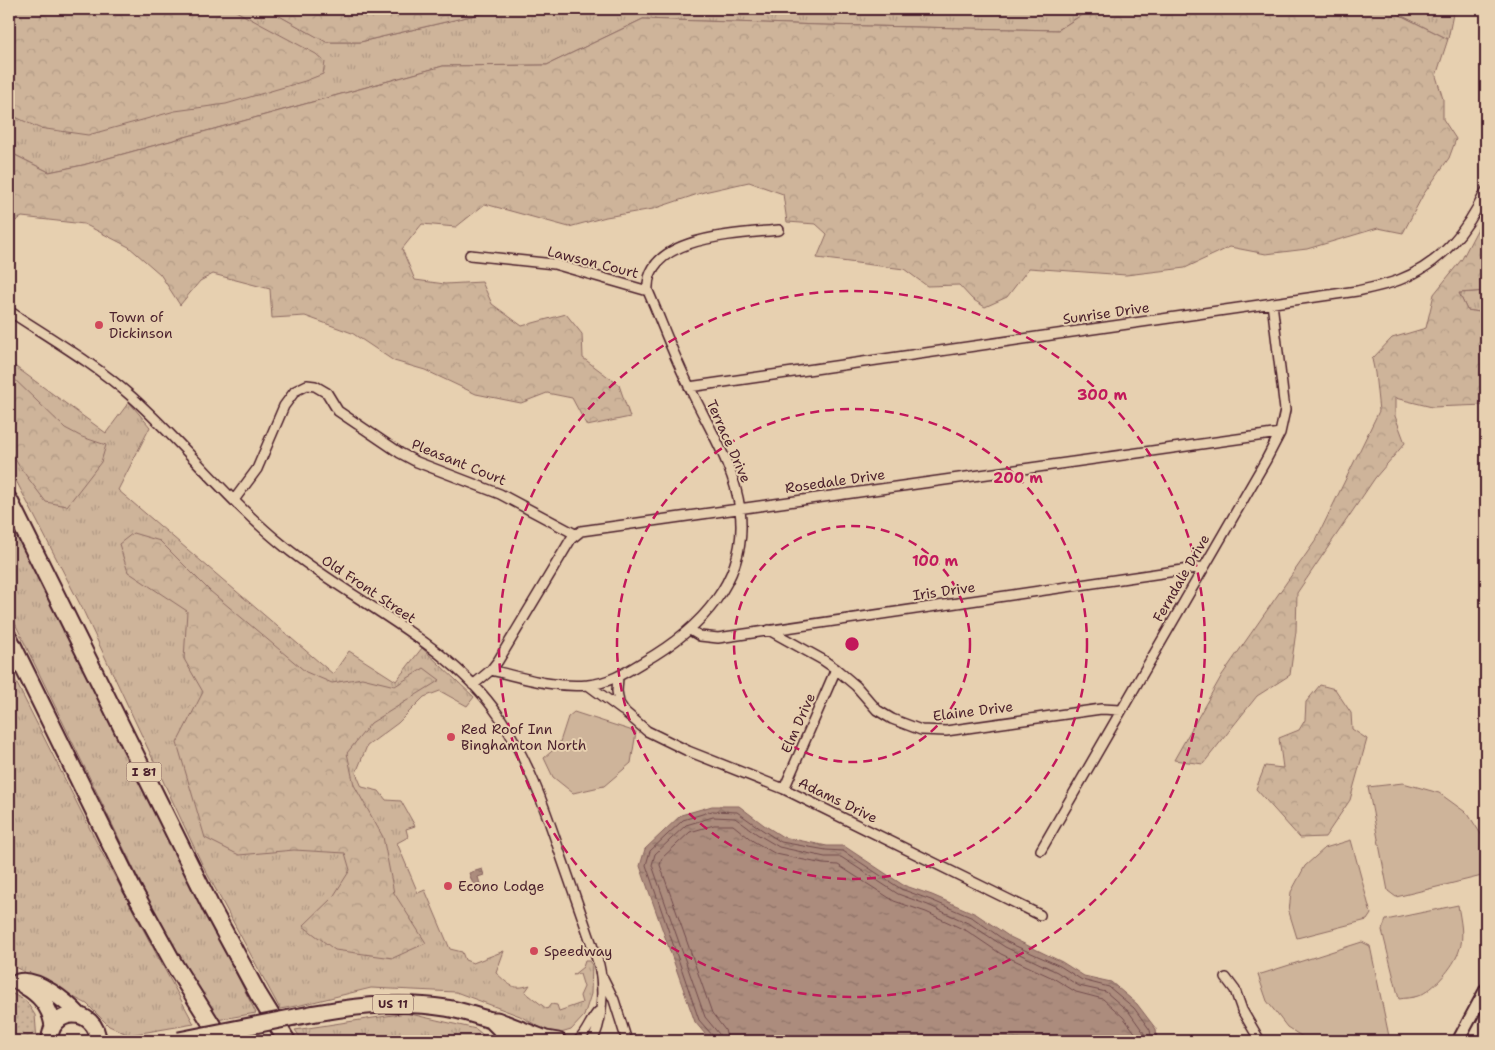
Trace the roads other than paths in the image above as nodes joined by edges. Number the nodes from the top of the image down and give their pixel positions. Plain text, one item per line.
1 (1486, 191) edge
2 (779, 230) dead end
3 (470, 255) dead end
4 (648, 291) junction
5 (1272, 303) junction
6 (9, 311) edge
7 (689, 387) junction
8 (1280, 432) junction
9 (9, 500) edge
10 (234, 500) junction
11 (740, 508) junction
12 (575, 534) junction
13 (1203, 567) junction
14 (690, 630) junction
15 (769, 630) junction
16 (9, 638) edge
17 (836, 669) junction
18 (491, 670) junction
19 (618, 677) junction
20 (473, 685) junction
21 (588, 685) junction
22 (1121, 710) junction
23 (624, 712) junction
24 (784, 788) junction
25 (1041, 850) dead end
26 (1040, 916) dead end
27 (600, 973) junction
28 (1226, 978) dead end
29 (14, 981) edge
30 (1486, 990) edge
31 (194, 997) junction
32 (600, 1010) junction
33 (79, 1015) junction
34 (491, 1020) junction
35 (51, 1034) edge
36 (102, 1039) edge
37 (176, 1040) edge
38 (208, 1041) edge
39 (222, 1041) edge
40 (286, 1041) edge
41 (512, 1041) edge
42 (548, 1041) edge
43 (578, 1041) edge
44 (592, 1041) edge
45 (627, 1041) edge
46 (1260, 1041) edge
47 (1458, 1041) edge

1 - 5 street, Sunrise Drive
2 - 4 street
3 - 4 street, Lawson Court
4 - 7 street, Terrace Drive
5 - 7 street, Sunrise Drive
5 - 8 street, Ferndale Drive
6 - 10 street, Old Front Street
7 - 11 street, Terrace Drive
8 - 11 street, Rosedale Drive
8 - 13 street, Ferndale Drive
9 - 40 highway, I 81
10 - 12 street, Pleasant Court
10 - 20 street, Old Front Street
11 - 12 street, Rosedale Drive
11 - 14 street, Terrace Drive
12 - 18 street
13 - 15 street, Iris Drive
13 - 22 street, Ferndale Drive
14 - 15 street, Iris Drive
14 - 19 street, Terrace Drive
15 - 17 street, Elaine Drive
16 - 31 highway
17 - 22 street, Elaine Drive
17 - 24 street, Elm Drive
18 - 20 street
18 - 21 street, Terrace Drive
19 - 21 street, Terrace Drive
19 - 23 street
20 - 27 street, Old Front Street
21 - 23 street, Adams Drive
22 - 25 street, Ferndale Drive
23 - 24 street, Adams Drive
24 - 26 street, Adams Drive
27 - 32 street, Old Front Street
27 - 45 street, Old Front Street
28 - 46 street
29 - 33 main road
29 - 35 main road
30 - 47 street
31 - 38 highway
31 - 39 highway
32 - 43 street, Old Front Street
32 - 44 street, Old Front Street
33 - 35 main road
33 - 36 main road
34 - 37 main road, US 11, bridge
34 - 41 main road, US 11
34 - 42 main road, US 11

